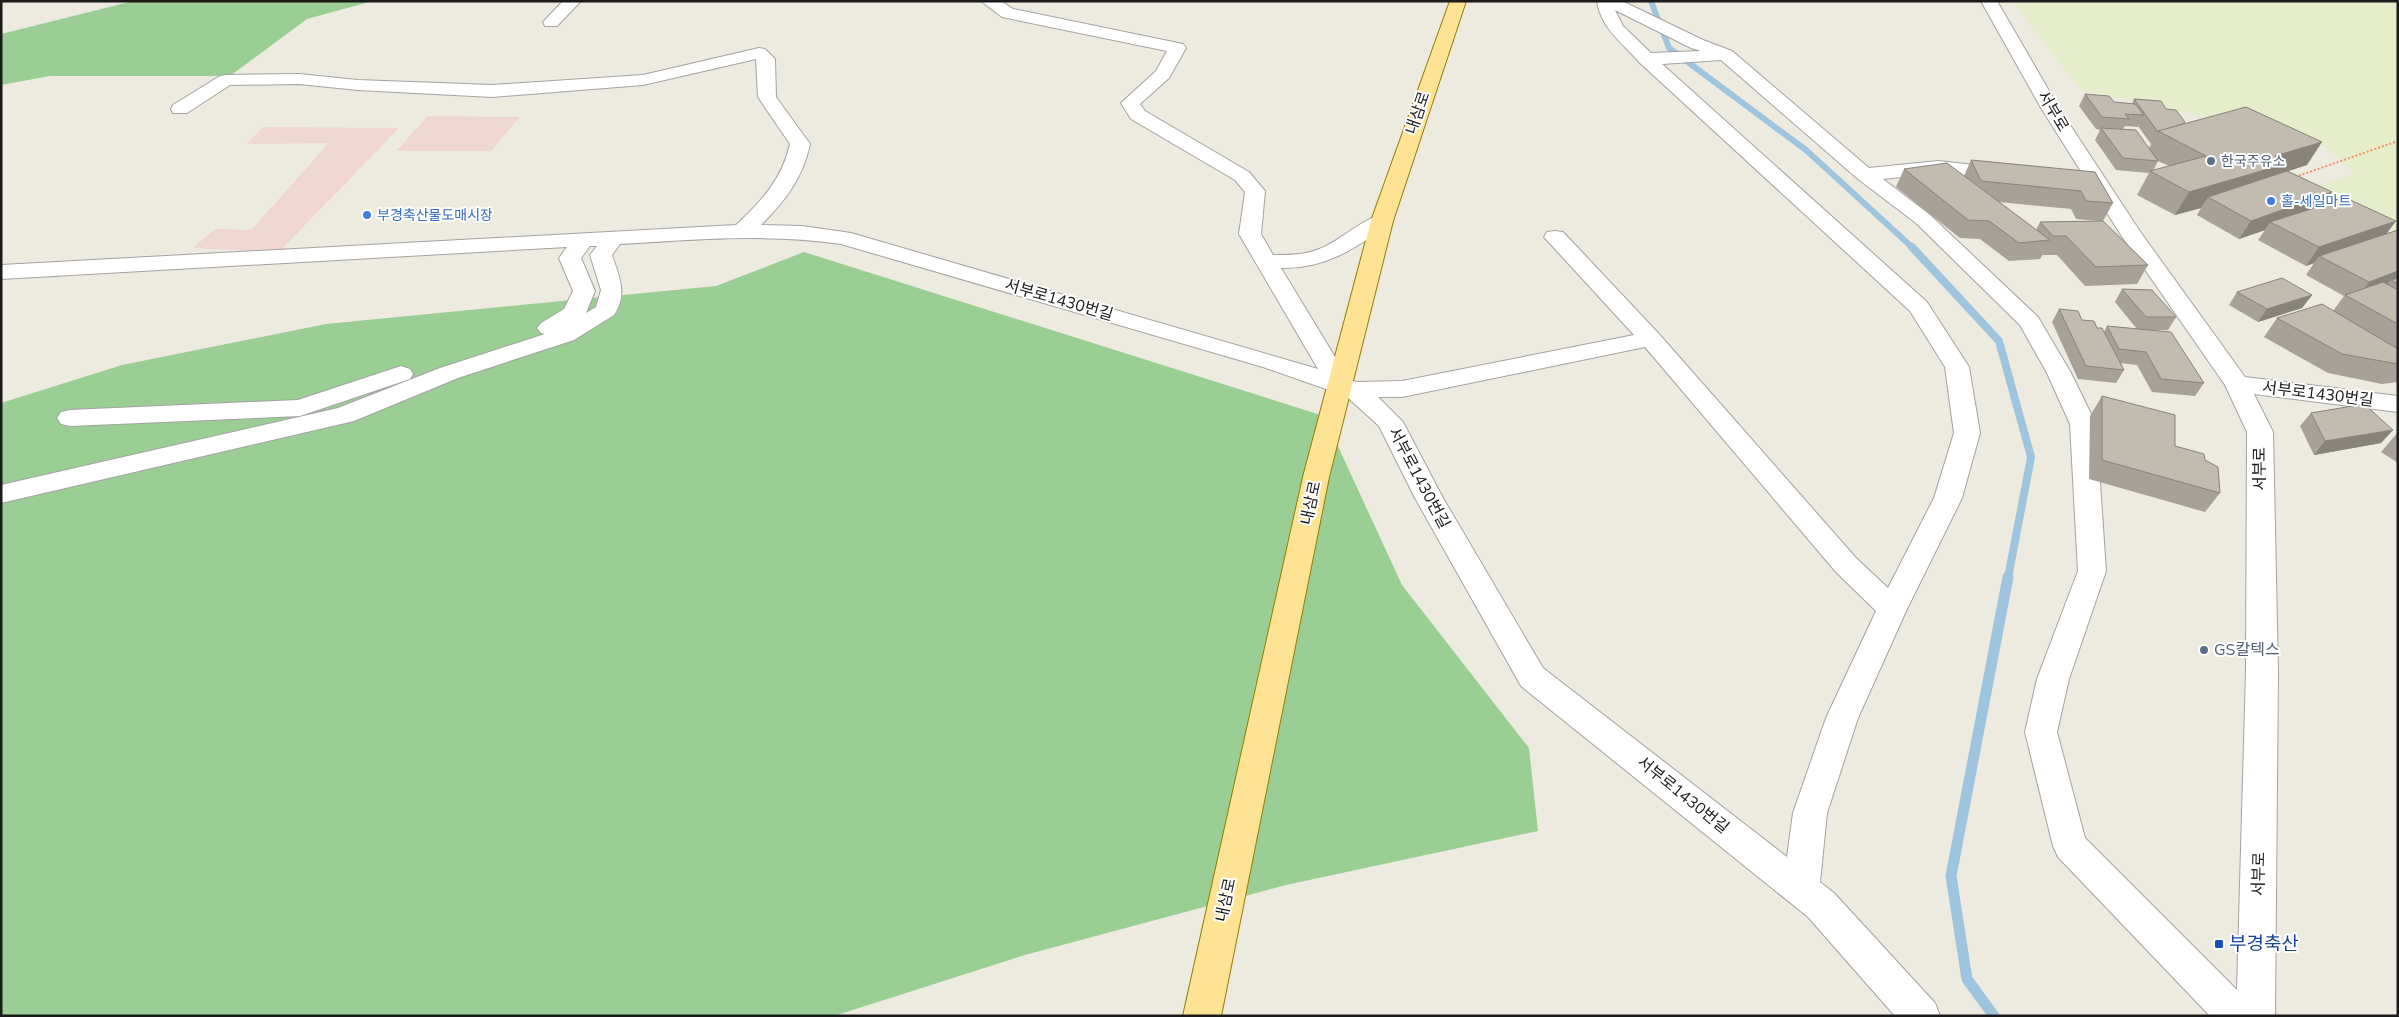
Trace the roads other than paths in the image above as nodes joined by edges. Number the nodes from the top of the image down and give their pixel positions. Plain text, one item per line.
1 (573, 1) edge
2 (989, 1) edge
3 (1458, 1) edge
4 (1607, 1) edge
5 (1989, 1) edge
6 (551, 22) dead end
7 (1712, 52) junction
8 (1646, 59) junction
9 (180, 109) dead end
10 (2027, 174) edge
11 (1865, 176) junction
12 (1382, 219) junction
13 (742, 231) junction
14 (1555, 237) dead end
15 (614, 238) junction
16 (583, 240) junction
17 (1266, 262) junction
18 (1, 272) edge
19 (1651, 339) junction
20 (2237, 384) junction
21 (1348, 387) junction
22 (2398, 404) edge
23 (70, 418) dead end
24 (1, 494) edge
25 (1892, 609) junction
26 (1801, 889) junction
27 (1202, 1016) edge
28 (1921, 1016) edge
29 (2237, 1016) edge
30 (2256, 1016) edge

1 - 6 street
2 - 17 street
3 - 12 main road, 내삼로
4 - 7 street
4 - 8 street
5 - 20 street, 서부로
7 - 8 street
7 - 11 street
8 - 25 street
9 - 13 street
10 - 11 street
11 - 29 street
12 - 17 street
12 - 21 main road, 내삼로
13 - 15 street, 서부로1430번길
13 - 21 street, 서부로1430번길
14 - 19 street
15 - 16 street, 서부로1430번길
15 - 24 street
16 - 18 street, 서부로1430번길
16 - 23 street
17 - 21 street
19 - 21 street
19 - 25 street
20 - 22 street, 서부로1430번길
20 - 30 street, 서부로
21 - 26 street, 서부로1430번길
21 - 27 main road, 내삼로
25 - 26 street
26 - 28 street, 서부로1430번길

